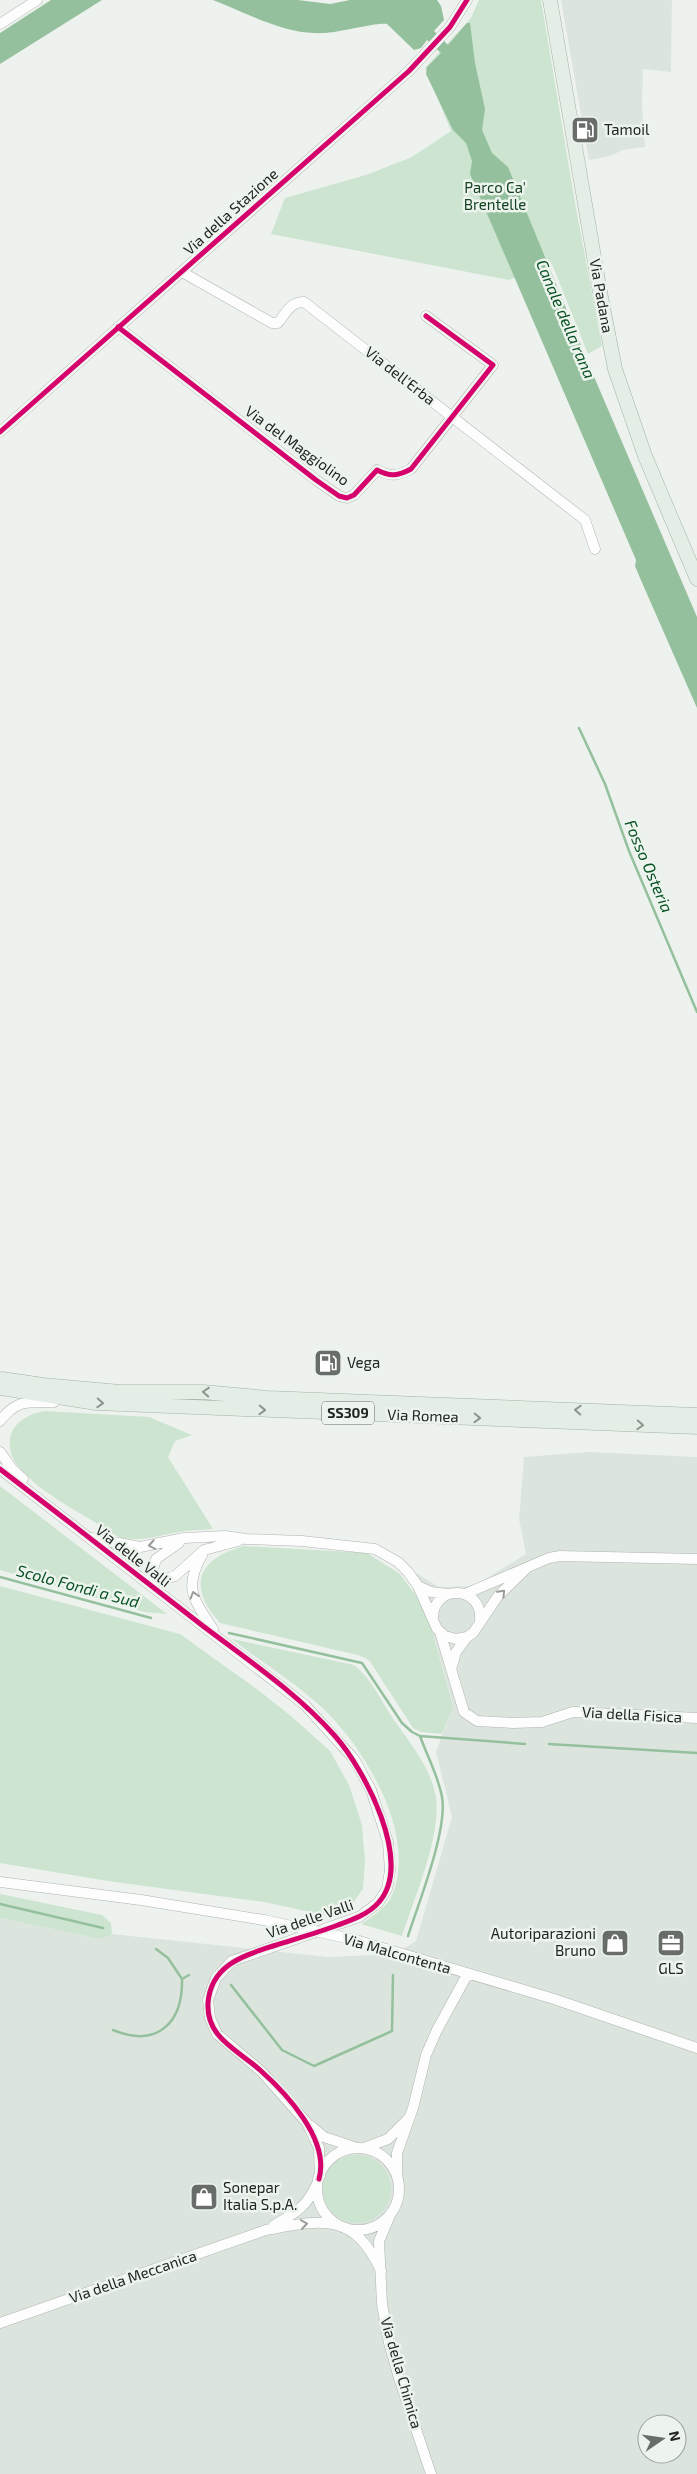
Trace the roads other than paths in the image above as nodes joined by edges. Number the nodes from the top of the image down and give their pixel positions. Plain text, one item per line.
1 (37, 0) edge
2 (467, 0) edge
3 (550, 0) edge
4 (0, 24) edge
5 (182, 272) junction
6 (426, 316) dead end
7 (118, 326) junction
8 (452, 416) junction
9 (0, 432) edge
10 (595, 549) dead end
11 (697, 579) edge
12 (0, 1379) edge
13 (0, 1388) edge
14 (71, 1401) junction
15 (697, 1415) edge
16 (0, 1421) edge
17 (697, 1427) edge
18 (0, 1452) edge
19 (0, 1469) edge
20 (47, 1505) junction
21 (200, 1536) junction
22 (90, 1538) junction
23 (246, 1539) junction
24 (204, 1550) junction
25 (697, 1559) edge
26 (527, 1568) junction
27 (149, 1584) junction
28 (418, 1586) junction
29 (447, 1594) junction
30 (465, 1594) junction
31 (433, 1618) junction
32 (480, 1620) junction
33 (440, 1632) junction
34 (217, 1637) junction
35 (467, 1637) junction
36 (450, 1670) junction
37 (697, 1718) edge
38 (0, 1882) edge
39 (467, 1974) junction
40 (697, 2048) edge
41 (412, 2113) junction
42 (306, 2123) junction
43 (360, 2149) junction
44 (319, 2177) junction
45 (398, 2185) junction
46 (391, 2213) junction
47 (342, 2226) junction
48 (266, 2230) junction
49 (381, 2271) junction
50 (0, 2323) edge
51 (431, 2474) edge

1 - 4 street
2 - 5 street, Via della Stazione
3 - 11 main road, Via Padana
5 - 7 street, Via della Stazione
5 - 8 street, Via dell'Erba
6 - 8 street, Via del Maggiolino
7 - 8 street, Via del Maggiolino
7 - 9 street, Via della Stazione
8 - 10 street, Via dell'Erba
15 -> 12 main road, Via Romea / SS309
13 - 14 main road, Via Romea / SS309
14 - 16 street
14 -> 17 main road, Via Romea / SS309
18 - 20 street, Via delle Valli
19 - 20 street, Via delle Valli
20 - 22 street, Via delle Valli
21 -> 22 street, Via della Fisica
21 - 23 street, Via della Fisica
21 - 27 street, Via della Fisica
22 - 27 street, Via delle Valli
23 - 24 street, Via della Fisica
23 - 28 street, Via della Fisica
24 - 27 street, Via della Fisica
34 -> 24 street
25 - 26 street
26 - 30 street
32 -> 26 street
27 - 34 street, Via delle Valli
28 - 29 street
28 - 31 street, Via della Fisica
29 - 30 street
29 - 31 street
30 - 32 street
31 - 33 street, Via della Fisica
32 - 35 street
33 - 35 street
33 - 36 street, Via della Fisica
34 - 42 street, Via delle Valli
35 - 36 street
36 - 37 street, Via della Fisica
38 - 39 street, Via Malcontenta, bridge
39 - 40 street, Via Malcontenta
39 - 41 street
41 - 43 street
41 - 45 street
42 - 43 street, Via delle Valli
42 - 44 street, Via delle Valli
43 - 44 street
43 - 45 street
44 - 47 street
44 - 48 street, Via della Meccanica
45 - 46 street
46 - 47 street
46 - 49 street, Via della Chimica
48 -> 47 street, Via della Meccanica
47 - 49 street, Via della Chimica
48 - 50 street, Via della Meccanica
49 - 51 street, Via della Chimica

